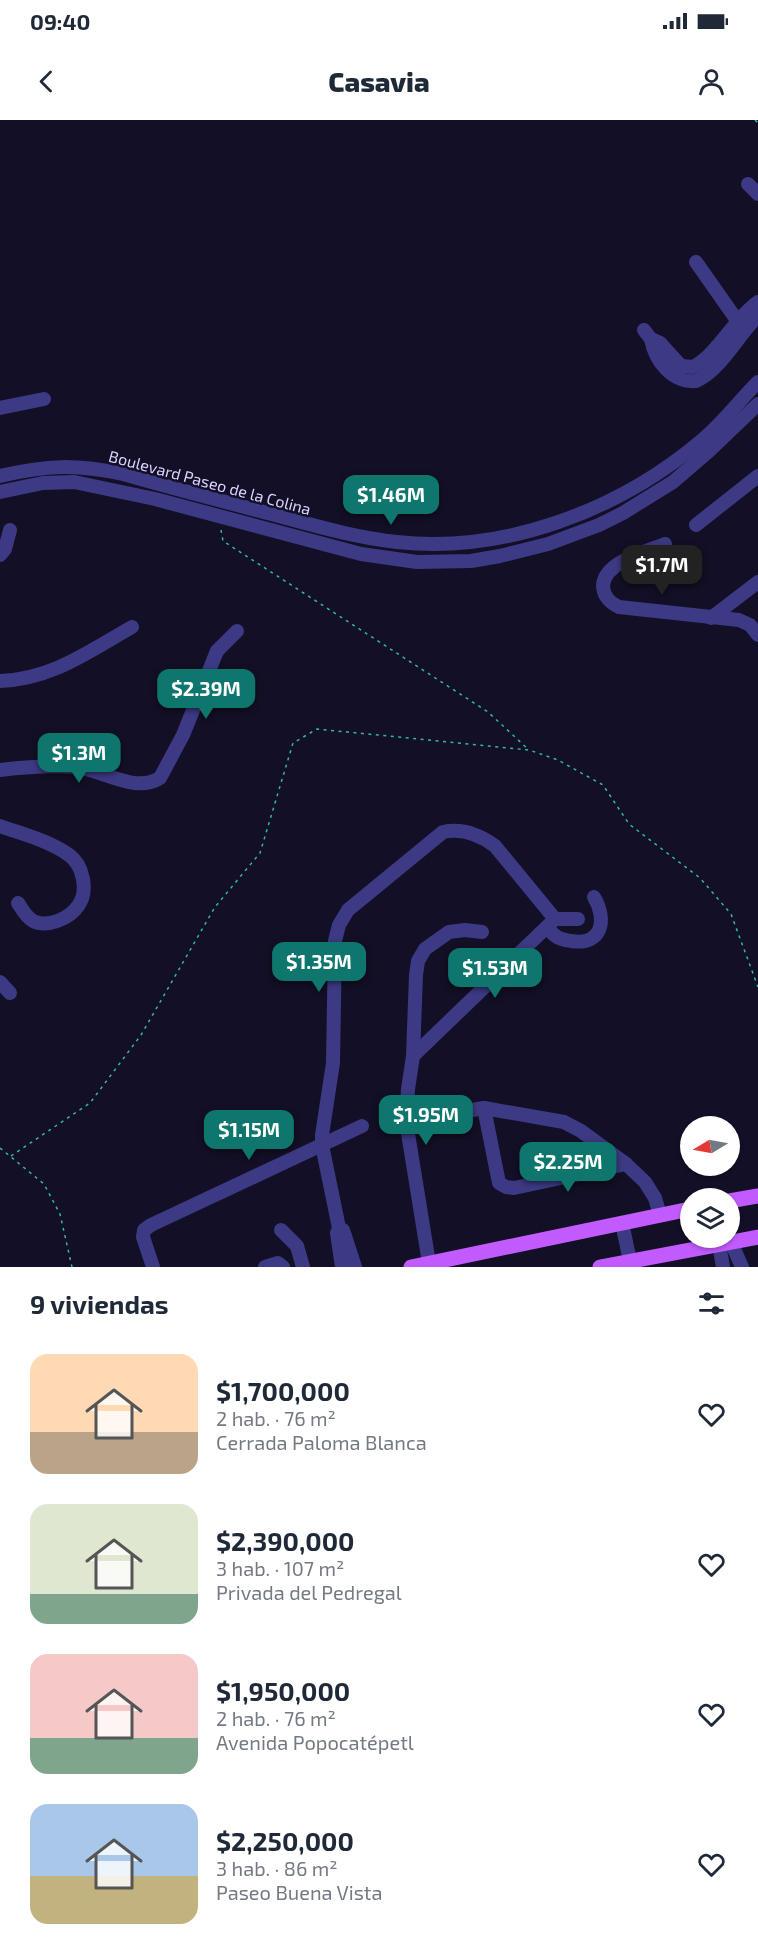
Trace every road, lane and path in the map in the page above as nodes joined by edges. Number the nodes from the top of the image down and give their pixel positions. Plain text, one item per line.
1 (755, 120) edge
2 (758, 123) edge
3 (696, 262) dead end
4 (758, 302) edge
5 (758, 316) edge
6 (741, 325) junction
7 (648, 335) dead end
8 (758, 382) edge
9 (44, 399) dead end
10 (758, 404) edge
11 (0, 408) edge
12 (3, 472) edge
13 (758, 476) edge
14 (0, 492) edge
15 (609, 500) junction
16 (616, 516) junction
17 (219, 517) junction
18 (696, 525) dead end
19 (10, 530) dead end
20 (665, 544) dead end
21 (0, 555) edge
22 (758, 582) edge
23 (711, 618) junction
24 (132, 627) dead end
25 (237, 631) dead end
26 (758, 635) edge
27 (0, 681) edge
28 (529, 750) dead end
29 (0, 770) edge
30 (0, 826) edge
31 (594, 897) dead end
32 (18, 903) dead end
33 (578, 919) dead end
34 (551, 923) junction
35 (482, 932) dead end
36 (0, 982) edge
37 (10, 993) dead end
38 (413, 1056) junction
39 (484, 1108) junction
40 (406, 1121) junction
41 (362, 1126) dead end
42 (322, 1145) junction
43 (0, 1148) edge
44 (626, 1164) junction
45 (758, 1196) edge
46 (740, 1200) edge
47 (680, 1211) edge
48 (660, 1215) junction
49 (621, 1223) junction
50 (339, 1228) junction
51 (281, 1230) dead end
52 (758, 1237) edge
53 (740, 1240) edge
54 (707, 1248) edge
55 (725, 1248) edge
56 (728, 1248) edge
57 (660, 1261) edge
58 (429, 1263) junction
59 (632, 1264) edge
60 (72, 1267) edge
61 (153, 1267) edge
62 (265, 1267) edge
63 (283, 1267) edge
64 (303, 1267) edge
65 (342, 1267) edge
66 (355, 1267) edge
67 (411, 1267) edge
68 (600, 1267) edge
69 (723, 1267) edge
70 (741, 1267) edge

1 - 2 path
3 - 6 street
4 - 6 street
5 - 6 street
6 - 7 street
8 - 15 street, Boulevard Paseo de la Colina
9 - 11 street
10 - 16 street, Boulevard Paseo de la Colina
12 - 15 street, Boulevard Paseo de la Colina
13 - 18 street
14 - 17 street, Boulevard Paseo de la Colina
15 - 16 street
16 - 17 street, Boulevard Paseo de la Colina
17 - 28 path
19 - 21 street
20 - 23 street
22 - 23 street
23 - 26 street
24 - 27 street
25 - 29 street
30 - 32 street
31 - 34 street
33 - 34 street
34 - 38 street
34 - 42 street
35 - 38 street
36 - 37 street
38 - 40 street
39 - 40 street
39 - 44 street
39 - 44 street
40 - 58 street
41 - 42 street
42 - 50 street
42 - 61 street
43 - 60 path
44 - 48 street
45 - 46 main road
47 - 48 main road
48 - 49 main road
49 - 58 main road
49 - 59 street
50 - 65 street
50 - 66 street
51 - 64 street
52 - 53 main road
54 - 57 main road
55 - 69 street
56 - 70 street
57 - 59 main road
58 - 67 main road
59 - 68 main road
62 - 63 street

